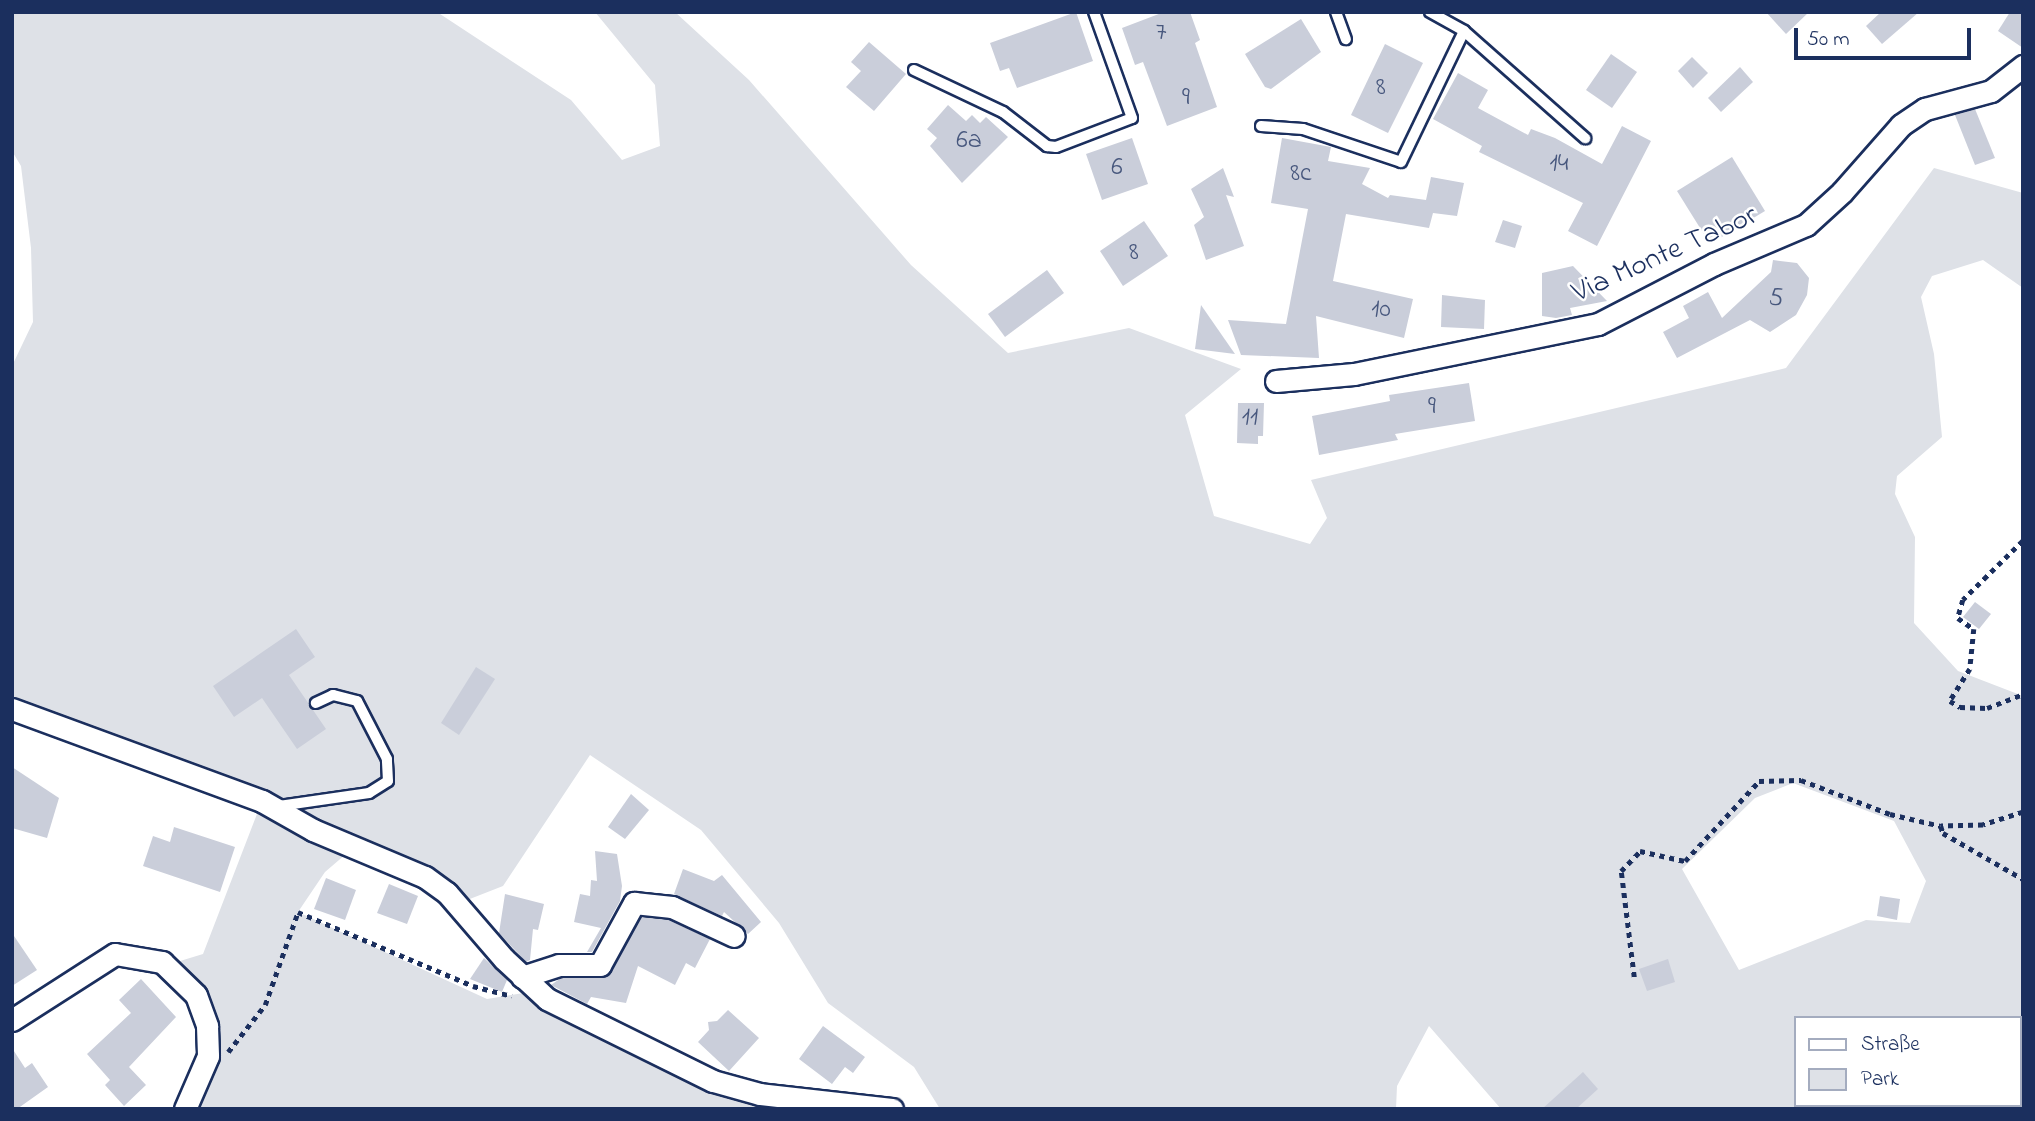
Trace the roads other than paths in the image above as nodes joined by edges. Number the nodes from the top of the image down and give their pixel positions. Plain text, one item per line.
1 (1094, 12) edge
2 (1336, 12) edge
3 (1430, 12) edge
4 (1464, 31) junction
5 (1346, 39) dead end
6 (2023, 66) edge
7 (914, 70) dead end
8 (1261, 126) dead end
9 (1585, 138) dead end
10 (1276, 381) dead end
11 (316, 703) dead end
12 (12, 709) edge
13 (272, 806) junction
14 (734, 936) dead end
15 (529, 984) junction
16 (12, 1020) edge
17 (185, 1109) edge
18 (892, 1109) edge

1 - 7 lane
2 - 5 lane
3 - 4 lane
4 - 8 lane
4 - 9 lane
6 - 10 street, Via Monte Tabor
11 - 13 lane
12 - 13 street
13 - 15 street
14 - 15 street
15 - 18 street
16 - 17 street

